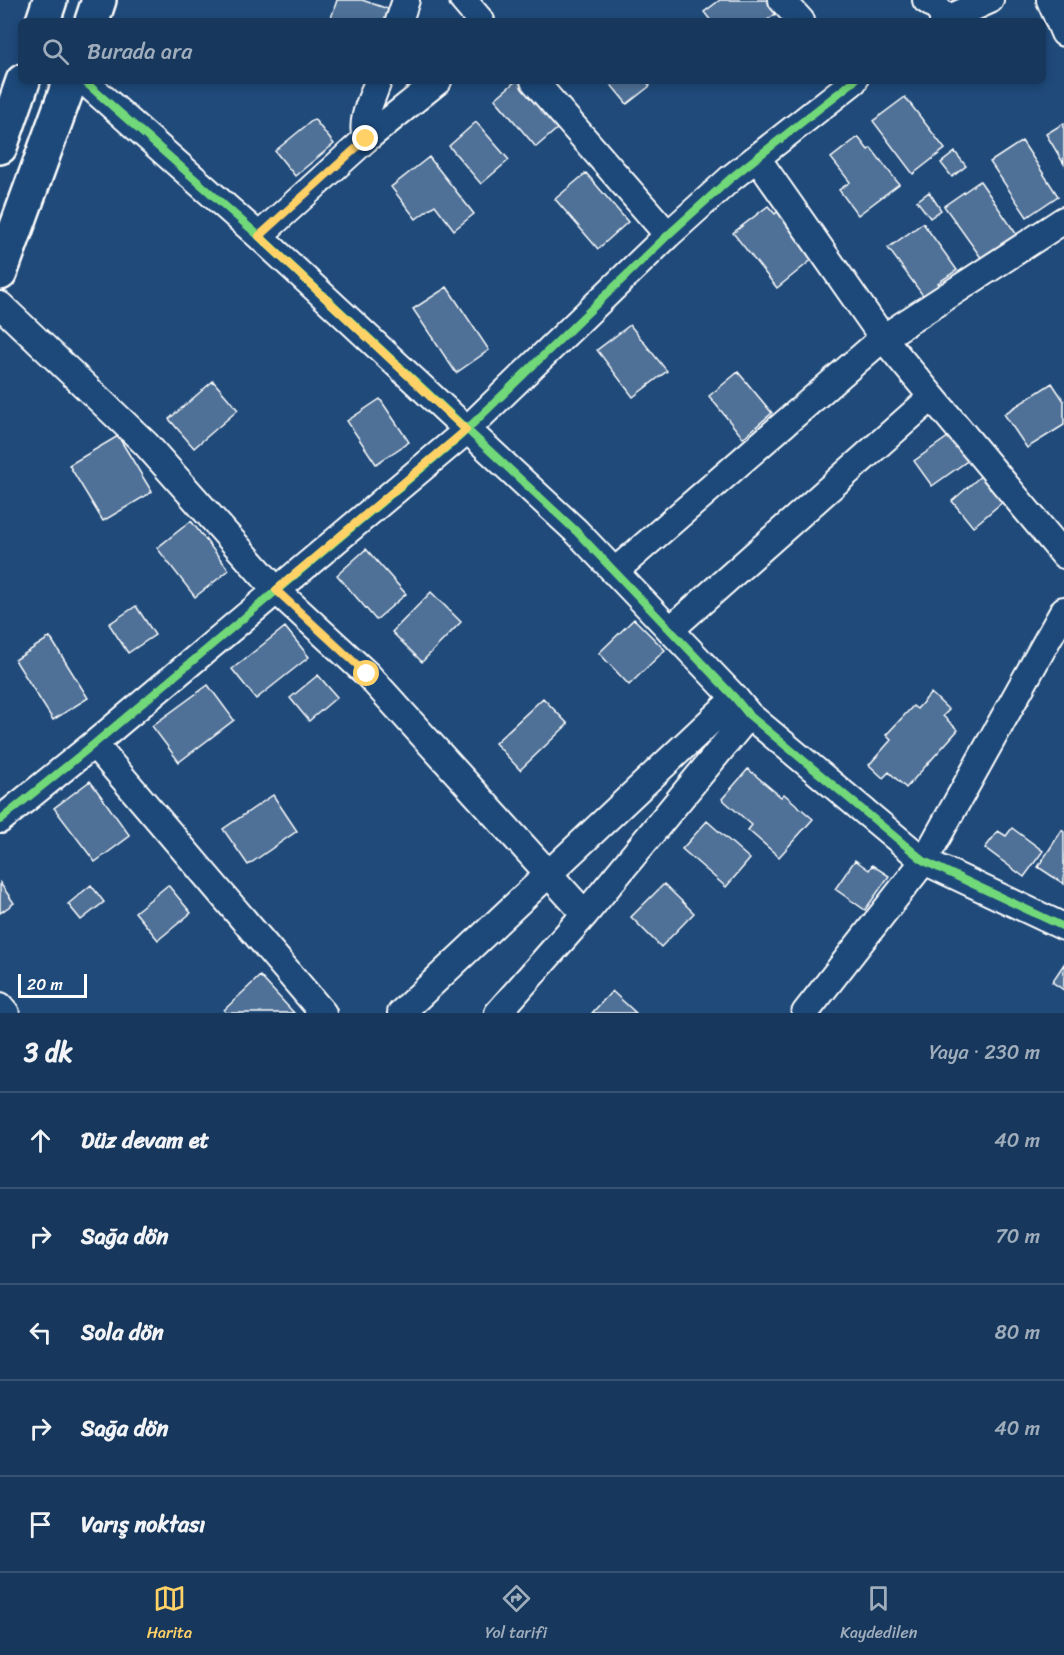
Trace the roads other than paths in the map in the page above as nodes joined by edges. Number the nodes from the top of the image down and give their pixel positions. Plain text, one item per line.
1 (50, 0) edge
2 (99, 0) edge
3 (406, 0) edge
4 (463, 0) edge
5 (782, 0) edge
6 (926, 0) edge
7 (990, 0) edge
8 (1050, 0) edge
9 (44, 18) edge
10 (93, 18) edge
11 (400, 18) edge
12 (478, 18) edge
13 (798, 18) edge
14 (944, 18) edge
15 (950, 18) edge
16 (1064, 33) edge
17 (22, 84) edge
18 (69, 84) edge
19 (87, 84) edge
20 (377, 84) edge
21 (434, 84) edge
22 (537, 84) edge
23 (850, 84) edge
24 (366, 139) junction
25 (0, 147) edge
26 (757, 158) junction
27 (1064, 220) edge
28 (668, 235) junction
29 (259, 236) junction
30 (0, 273) edge
31 (0, 305) edge
32 (883, 338) junction
33 (932, 397) junction
34 (466, 430) junction
35 (1064, 555) edge
36 (614, 572) junction
37 (276, 590) junction
38 (1064, 610) edge
39 (670, 630) junction
40 (742, 706) junction
41 (94, 744) junction
42 (0, 820) edge
43 (924, 861) junction
44 (548, 874) junction
45 (585, 914) junction
46 (1064, 927) edge
47 (0, 1006) edge
48 (6, 1013) edge
49 (323, 1013) edge
50 (401, 1013) edge
51 (498, 1013) edge
52 (805, 1013) edge

1 - 9 highway
2 - 10 highway
3 - 11 street
4 - 12 street
5 - 13 street
6 - 14 street
7 - 15 street
8 - 16 street
17 - 25 highway
18 - 30 highway
19 - 29 street
20 - 24 street
21 - 24 street
22 - 28 street
23 - 26 street
24 - 29 street
26 - 28 street
26 - 32 street
27 - 32 street
28 - 34 street
29 - 34 street
31 - 37 street
32 - 33 street
32 - 36 street
33 - 35 street
33 - 39 street
34 - 36 street
34 - 37 street
36 - 39 street
37 - 41 street
37 - 44 street
38 - 43 street
39 - 40 street
40 - 43 street
40 - 44 street
40 - 45 street
41 - 42 street
41 - 49 street
43 - 46 street
43 - 52 street
44 - 45 street
44 - 50 street
45 - 51 street
47 - 48 street

